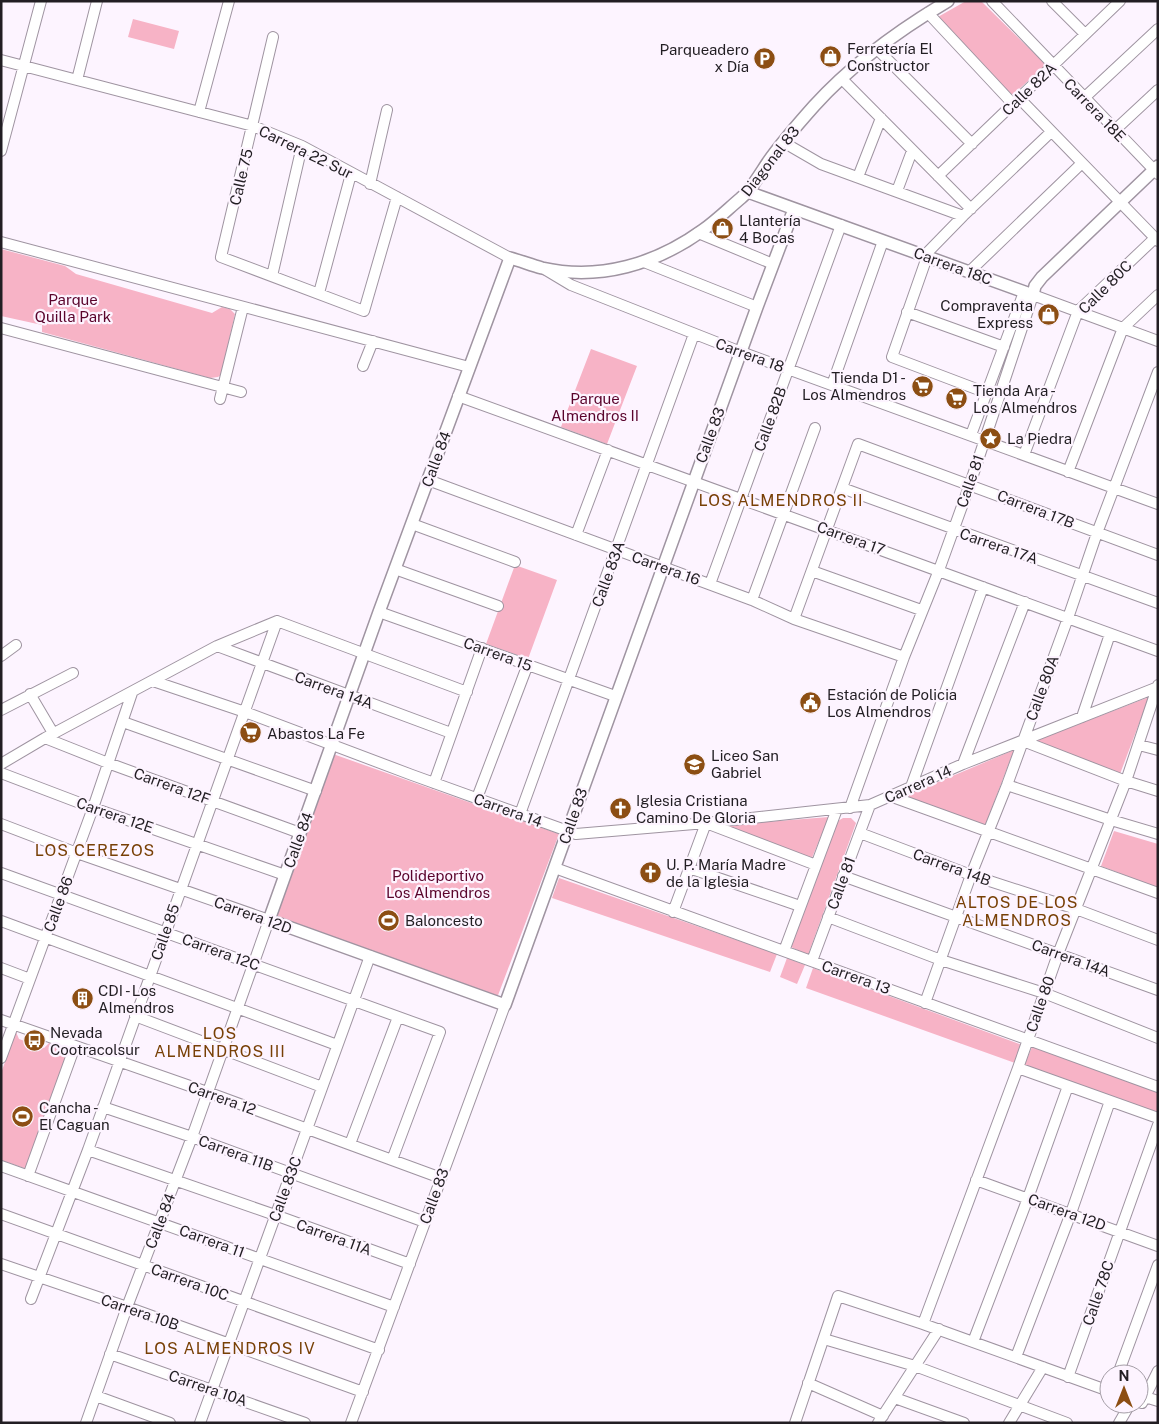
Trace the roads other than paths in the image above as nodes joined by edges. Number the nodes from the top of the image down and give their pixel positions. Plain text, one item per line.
1 (41, 1) edge
2 (97, 1) edge
3 (229, 1) edge
4 (948, 1) edge
5 (992, 1) edge
6 (1052, 1) edge
7 (1118, 2) edge
8 (928, 13) junction
9 (1158, 29) edge
10 (1086, 34) junction
11 (273, 37) dead end
12 (877, 49) junction
13 (1, 60) edge
14 (23, 66) junction
15 (1053, 66) junction
16 (842, 78) junction
17 (77, 80) junction
18 (1158, 90) edge
19 (1084, 98) junction
20 (1016, 101) junction
21 (387, 110) dead end
22 (199, 112) junction
23 (881, 118) junction
24 (5, 120) edge
25 (253, 126) junction
26 (1115, 130) junction
27 (1051, 132) junction
28 (783, 142) junction
29 (972, 144) junction
30 (302, 146) junction
31 (1, 151) edge
32 (912, 151) junction
33 (1081, 164) junction
34 (1156, 170) edge
35 (352, 174) junction
36 (938, 176) junction
37 (858, 177) junction
38 (370, 184) junction
39 (897, 191) junction
40 (748, 192) junction
41 (397, 197) junction
42 (1120, 202) junction
43 (794, 209) junction
44 (967, 212) junction
45 (841, 226) junction
46 (698, 234) junction
47 (1156, 239) edge
48 (883, 241) junction
49 (1, 242) edge
50 (926, 257) junction
51 (510, 258) junction
52 (644, 262) junction
53 (773, 264) junction
54 (543, 268) junction
55 (969, 272) junction
56 (272, 276) junction
57 (319, 293) junction
58 (1028, 294) junction
59 (1158, 295) edge
60 (243, 307) junction
61 (757, 307) junction
62 (1078, 311) junction
63 (907, 312) junction
64 (1, 328) edge
65 (1123, 328) junction
66 (694, 334) junction
67 (374, 341) junction
68 (1158, 341) edge
69 (1004, 347) junction
70 (741, 352) junction
71 (363, 366) dead end
72 (469, 367) junction
73 (788, 369) junction
74 (1158, 372) edge
75 (832, 385) junction
76 (223, 387) junction
77 (241, 392) dead end
78 (987, 392) junction
79 (458, 396) junction
80 (220, 399) dead end
81 (1147, 402) junction
82 (1158, 406) edge
83 (815, 428) dead end
84 (971, 435) junction
85 (984, 440) junction
86 (608, 450) junction
87 (1024, 455) junction
88 (647, 464) junction
89 (1068, 472) junction
90 (428, 480) junction
91 (694, 481) junction
92 (970, 484) junction
93 (842, 488) junction
94 (1114, 489) junction
95 (740, 498) junction
96 (1158, 504) edge
97 (783, 513) junction
98 (412, 524) junction
99 (826, 529) junction
100 (952, 530) junction
101 (1097, 533) junction
102 (576, 535) junction
103 (617, 550) junction
104 (1158, 555) edge
105 (515, 562) dead end
106 (662, 567) junction
107 (395, 569) junction
108 (938, 570) junction
109 (812, 571) junction
110 (1083, 576) junction
111 (710, 584) junction
112 (983, 587) junction
113 (752, 600) junction
114 (1025, 602) junction
115 (1158, 603) edge
116 (498, 606) dead end
117 (921, 610) junction
118 (380, 612) junction
119 (1068, 618) junction
120 (794, 619) junction
121 (277, 622) junction
122 (1110, 634) junction
123 (16, 645) dead end
124 (217, 646) junction
125 (482, 648) junction
126 (1158, 651) edge
127 (364, 655) junction
128 (1, 656) edge
129 (904, 657) junction
130 (262, 664) junction
131 (528, 664) junction
132 (74, 673) dead end
133 (569, 679) junction
134 (153, 681) junction
135 (1157, 686) edge
136 (466, 692) junction
137 (132, 693) junction
138 (30, 694) junction
139 (350, 696) junction
140 (616, 696) junction
141 (1154, 708) edge
142 (1, 710) edge
143 (245, 712) junction
144 (1082, 717) junction
145 (123, 722) junction
146 (451, 734) junction
147 (49, 735) junction
148 (1023, 741) junction
149 (331, 745) junction
150 (1139, 745) junction
151 (1158, 750) edge
152 (228, 760) junction
153 (108, 763) junction
154 (1, 764) edge
155 (964, 764) junction
156 (1, 773) edge
157 (1126, 781) junction
158 (434, 783) junction
159 (1006, 785) junction
160 (911, 787) junction
161 (1158, 791) edge
162 (316, 792) junction
163 (890, 796) junction
164 (477, 798) junction
165 (213, 800) junction
166 (870, 805) junction
167 (93, 808) junction
168 (850, 808) junction
169 (837, 810) junction
170 (520, 814) junction
171 (1111, 820) junction
172 (706, 823) junction
173 (1, 824) edge
174 (568, 831) junction
175 (988, 831) junction
176 (300, 833) junction
177 (860, 833) junction
178 (1158, 834) edge
179 (197, 843) junction
180 (77, 853) junction
181 (816, 865) junction
182 (555, 868) junction
183 (689, 868) junction
184 (1092, 869) junction
185 (1, 873) edge
186 (971, 874) junction
187 (285, 875) junction
188 (843, 876) junction
189 (180, 889) junction
190 (1158, 892) edge
191 (61, 895) junction
192 (800, 906) junction
193 (1076, 909) junction
194 (673, 912) junction
195 (828, 917) junction
196 (956, 917) junction
197 (269, 920) junction
198 (1, 921) edge
199 (165, 931) junction
200 (46, 937) junction
201 (1158, 940) edge
202 (784, 951) junction
203 (1058, 954) junction
204 (370, 956) junction
205 (941, 960) junction
206 (812, 961) junction
207 (253, 964) junction
208 (1, 968) edge
209 (149, 976) junction
210 (30, 979) junction
211 (1158, 990) edge
212 (1044, 993) junction
213 (353, 1000) junction
214 (925, 1002) junction
215 (505, 1005) junction
216 (238, 1009) junction
217 (135, 1016) junction
218 (398, 1017) junction
219 (1, 1020) edge
220 (14, 1024) junction
221 (1158, 1038) edge
222 (1028, 1041) junction
223 (337, 1045) junction
224 (75, 1046) junction
225 (223, 1050) junction
226 (1, 1058) edge
227 (119, 1062) junction
228 (1018, 1068) junction
229 (1068, 1086) junction
230 (322, 1087) junction
231 (1158, 1087) edge
232 (207, 1092) junction
233 (1110, 1101) junction
234 (103, 1107) junction
235 (1158, 1118) edge
236 (1158, 1125) edge
237 (306, 1128) junction
238 (192, 1137) junction
239 (350, 1144) junction
240 (88, 1150) junction
241 (392, 1160) junction
242 (1, 1166) edge
243 (291, 1174) junction
244 (28, 1176) junction
245 (441, 1178) junction
246 (175, 1180) junction
247 (976, 1180) junction
248 (72, 1192) junction
249 (1028, 1198) junction
250 (1, 1214) edge
251 (1071, 1214) junction
252 (275, 1215) junction
253 (159, 1222) junction
254 (425, 1222) junction
255 (1119, 1231) junction
256 (56, 1233) junction
257 (1158, 1246) edge
258 (259, 1259) junction
259 (1, 1264) edge
260 (143, 1264) junction
261 (410, 1264) junction
262 (1158, 1265) edge
263 (39, 1278) junction
264 (31, 1300) dead end
265 (244, 1301) junction
266 (127, 1307) junction
267 (394, 1307) junction
268 (923, 1324) junction
269 (939, 1329) junction
270 (824, 1339) junction
271 (973, 1342) junction
272 (228, 1344) junction
273 (379, 1350) junction
274 (110, 1354) junction
275 (1016, 1357) junction
276 (1122, 1364) edge
277 (915, 1366) junction
278 (1043, 1368) junction
279 (1158, 1371) edge
280 (1068, 1377) junction
281 (808, 1384) junction
282 (1149, 1387) edge
283 (1099, 1388) edge
284 (212, 1389) junction
285 (363, 1392) junction
286 (96, 1396) junction
287 (895, 1398) junction
288 (1020, 1404) junction
289 (881, 1419) edge
290 (86, 1423) edge
291 (170, 1423) edge
292 (200, 1423) edge
293 (305, 1423) edge
294 (351, 1423) edge
295 (795, 1423) edge
296 (964, 1423) edge
297 (1009, 1423) edge
298 (1067, 1423) edge

1 - 14 street
2 - 17 street
3 - 22 street
4 - 8 street, Diagonal 83
5 - 15 street, Carrera 18E
6 - 10 street
7 - 10 street, Calle 82A
8 - 12 street, Diagonal 83
8 - 20 street
9 - 19 street
10 - 15 street, Calle 82A
11 - 25 street, Calle 75
12 - 16 street, Diagonal 83
12 - 29 street
13 - 14 street, Carrera 22 Sur
14 - 17 street, Carrera 22 Sur
14 - 24 street
15 - 19 street, Carrera 18E
15 - 20 street, Calle 82A
16 - 23 street
16 - 28 street, Diagonal 83
17 - 22 street, Carrera 22 Sur
18 - 26 street
19 - 26 street, Carrera 18E
20 - 27 street
20 - 29 street, Calle 82A
21 - 38 street
22 - 25 street, Carrera 22 Sur
23 - 32 street
23 - 37 street
24 - 31 street
25 - 30 street, Carrera 22 Sur
25 - 56 street, Calle 75
26 - 34 street, Carrera 18E
27 - 33 street
27 - 44 street
28 - 37 street
28 - 40 street, Diagonal 83
29 - 36 street, Calle 82A
30 - 35 street, Carrera 22 Sur
30 - 56 street
32 - 36 street
32 - 39 street
33 - 42 street
33 - 55 street
34 - 42 street, Calle 81
35 - 38 street, Carrera 22 Sur
35 - 57 street
36 - 44 street
37 - 39 street
38 - 41 street, Carrera 22 Sur
39 - 44 street
40 - 43 street, Carrera 18C
40 - 46 street, Diagonal 83
41 - 51 street, Carrera 22 Sur
41 - 57 street
42 - 47 street
42 - 58 street, Calle 81
43 - 45 street, Carrera 18C
43 - 53 street, Calle 83
44 - 50 street
45 - 48 street, Carrera 18C
45 - 73 street, Calle 82B
46 - 52 street, Diagonal 83
46 - 53 street
47 - 62 street, Calle 80C
48 - 50 street, Carrera 18C
48 - 75 street
49 - 60 street
50 - 55 street, Carrera 18C
50 - 63 street
51 - 54 street, Diagonal 83
51 - 72 street, Calle 84
52 - 54 street, Diagonal 83
52 - 61 street
53 - 61 street, Calle 83
54 - 66 street, Carrera 18
55 - 58 street, Carrera 18C
56 - 57 street
58 - 62 street, Carrera 18C
58 - 69 street, Calle 81
58 - 85 street, Calle 81
59 - 65 street
60 - 67 street
60 - 76 street
61 - 70 street, Calle 83
62 - 65 street, Carrera 18C
62 - 87 street, Calle 80C
63 - 69 street
63 - 78 street
64 - 76 street
65 - 68 street, Carrera 18C
65 - 89 street
66 - 70 street, Carrera 18
66 - 88 street, Calle 83A
67 - 71 street
67 - 72 street
69 - 78 street, Calle 81
70 - 73 street, Carrera 18
70 - 91 street, Calle 83
72 - 79 street, Calle 84
73 - 75 street, Carrera 18
73 - 95 street, Calle 82B
74 - 81 street, Calle 80A
75 - 84 street, Carrera 18
76 - 77 street
76 - 80 street
78 - 84 street, Calle 81
79 - 86 street, Carrera 17
79 - 90 street, Calle 84
81 - 82 street
81 - 94 street, Calle 80A
83 - 97 street
84 - 85 street, Carrera 18
85 - 87 street, Carrera 18
85 - 92 street, Calle 81
86 - 88 street, Carrera 17
86 - 102 street
87 - 89 street, Carrera 18
88 - 91 street, Carrera 17
88 - 103 street, Calle 83A
89 - 94 street, Carrera 18
90 - 98 street, Calle 84
90 - 102 street, Carrera 16
91 - 95 street, Carrera 17
91 - 106 street, Calle 83
92 - 93 street, Carrera 17B
92 - 100 street, Calle 81
92 - 101 street, Carrera 17B
93 - 99 street
93 - 100 street, Carrera 17A
94 - 96 street, Carrera 18
94 - 101 street, Calle 80A
95 - 97 street, Carrera 17
95 - 111 street, Calle 82B
97 - 99 street, Carrera 17
97 - 113 street
98 - 105 street
98 - 107 street, Calle 84
99 - 108 street, Carrera 17
99 - 109 street
100 - 108 street, Calle 81
100 - 110 street, Carrera 17A
101 - 104 street, Carrera 17B
101 - 110 street, Calle 80A
102 - 103 street, Carrera 16
103 - 106 street, Carrera 16
103 - 133 street, Calle 83A
106 - 111 street, Carrera 16
106 - 140 street, Calle 83
107 - 116 street
107 - 118 street, Calle 84
108 - 112 street, Carrera 17
108 - 117 street, Calle 81
109 - 117 street
109 - 120 street
110 - 115 street, Carrera 17A
110 - 119 street, Calle 80A
111 - 113 street, Carrera 16
112 - 114 street, Carrera 17
112 - 160 street
113 - 120 street, Carrera 16
114 - 119 street, Carrera 17
114 - 155 street
117 - 129 street, Calle 81
118 - 125 street, Carrera 15
118 - 127 street, Calle 84
119 - 122 street, Carrera 17
119 - 148 street, Calle 80A
120 - 129 street, Carrera 16
121 - 124 street
121 - 127 street
121 - 130 street, Calle 85
122 - 126 street, Carrera 17
122 - 144 street
123 - 128 street
124 - 130 street, Carrera 14A
124 - 134 street
125 - 131 street, Carrera 15
125 - 136 street
127 - 136 street
127 - 139 street, Calle 84
129 - 168 street, Calle 81
130 - 139 street, Carrera 14A
130 - 143 street, Calle 85
131 - 133 street, Carrera 15
131 - 164 street
132 - 138 street
133 - 140 street, Carrera 15
133 - 170 street, Calle 83A
134 - 137 street
134 - 143 street, Carrera 14
135 - 141 street, Calle 80
135 - 144 street, Carrera 14
136 - 146 street
137 - 145 street, Calle 86
137 - 147 street
138 - 142 street
138 - 147 street
139 - 146 street, Carrera 14A
139 - 149 street, Calle 84
140 - 174 street, Calle 83
141 - 150 street, Calle 80
143 - 149 street, Carrera 14
143 - 152 street, Calle 85
144 - 148 street, Carrera 14
145 - 152 street
145 - 153 street, Calle 86
146 - 158 street
147 - 153 street, Carrera 12F
147 - 154 street
148 - 155 street, Carrera 14
148 - 157 street
148 - 159 street, Calle 80A
149 - 158 street, Carrera 14
149 - 162 street, Calle 84
150 - 151 street
150 - 157 street, Calle 80
152 - 162 street
152 - 165 street, Calle 85
153 - 165 street, Carrera 12F
153 - 167 street, Calle 86
155 - 160 street, Carrera 14
156 - 167 street, Carrera 12E
157 - 161 street
157 - 171 street, Calle 80
158 - 164 street, Carrera 14
159 - 171 street
159 - 175 street, Calle 80A
160 - 163 street, Carrera 14
162 - 176 street, Calle 84
163 - 166 street, Carrera 14
163 - 175 street
164 - 170 street, Carrera 14
165 - 176 street, Carrera 12F
165 - 179 street, Calle 85
166 - 168 street, Carrera 14
166 - 177 street, Calle 81
167 - 179 street, Carrera 12E
167 - 180 street, Calle 86
168 - 169 street, Carrera 14
169 - 172 street, Carrera 14
169 - 181 street, Calle 81
170 - 174 street, Carrera 14
171 - 178 street
171 - 184 street, Calle 80
172 - 174 street, Carrera 14
172 - 181 street
172 - 183 street
173 - 180 street, Carrera 12D
174 - 182 street, Calle 83
175 - 184 street
175 - 186 street, Calle 80A
176 - 187 street, Calle 84
177 - 186 street, Carrera 14B
177 - 188 street, Calle 81
179 - 187 street, Carrera 12E
179 - 189 street, Calle 85
180 - 189 street, Carrera 12D
180 - 191 street, Calle 86
181 - 192 street, Calle 81
182 - 194 street, Carrera 13
182 - 215 street, Calle 83
183 - 192 street
183 - 194 street
184 - 190 street
184 - 193 street, Calle 80
185 - 191 street, Carrera 12C
186 - 193 street, Carrera 14B
186 - 196 street, Calle 80A
187 - 197 street, Calle 84
188 - 195 street, Calle 81
188 - 196 street, Carrera 14A
189 - 197 street, Carrera 12D
189 - 199 street, Calle 85
191 - 199 street, Carrera 12C
191 - 200 street, Calle 86
192 - 202 street, Calle 81
193 - 201 street, Carrera 14B
193 - 203 street, Calle 80
194 - 202 street, Carrera 13
195 - 205 street
195 - 206 street, Calle 81
196 - 203 street, Carrera 14A
196 - 205 street, Calle 80A
197 - 204 street, Carrera 12D
197 - 207 street, Calle 84
198 - 200 street
199 - 207 street, Carrera 12C
199 - 209 street, Calle 85
200 - 209 street
200 - 210 street, Calle 86
202 - 206 street, Carrera 13
203 - 211 street, Carrera 14A
203 - 212 street, Calle 80
204 - 213 street, Calle 83C
204 - 215 street, Carrera 12D
205 - 212 street
205 - 214 street, Calle 80A
206 - 214 street, Carrera 13
207 - 213 street, Carrera 12C
207 - 216 street, Calle 84
208 - 210 street
209 - 216 street
209 - 217 street, Calle 85
210 - 220 street, Calle 86
212 - 221 street
212 - 222 street, Calle 80
213 - 218 street, Carrera 12C
213 - 223 street, Calle 83C
214 - 222 street, Carrera 13
215 - 245 street, Calle 83
216 - 223 street
216 - 225 street, Calle 84
217 - 225 street
217 - 227 street, Calle 85
218 - 239 street
218 - 241 street, Carrera 12C
219 - 220 street, Carrera 12
220 - 224 street, Carrera 12
220 - 226 street, Calle 86
222 - 228 street, Calle 80
222 - 231 street, Carrera 13
223 - 230 street, Calle 83C
224 - 227 street, Carrera 12
224 - 244 street
225 - 230 street
225 - 232 street, Calle 84
227 - 232 street, Carrera 12
227 - 234 street, Calle 85
228 - 229 street
228 - 247 street, Calle 80
229 - 233 street
229 - 249 street
230 - 237 street, Calle 83C
232 - 237 street, Carrera 12
232 - 238 street, Calle 84
233 - 235 street
233 - 251 street
234 - 238 street, Carrera 11B
234 - 240 street, Calle 85
236 - 255 street, Calle 78C
237 - 239 street, Carrera 12
237 - 243 street, Calle 83C
238 - 243 street, Carrera 11B
238 - 246 street, Calle 84
239 - 241 street, Carrera 12
240 - 246 street, Carrera 11A
240 - 248 street, Calle 85
241 - 245 street, Carrera 12
242 - 244 street, Carrera 11
243 - 252 street, Calle 83C
243 - 254 street, Carrera 11B
244 - 248 street, Carrera 11
245 - 254 street, Calle 83
246 - 252 street, Carrera 11A
246 - 253 street, Calle 84
247 - 249 street, Carrera 12D
247 - 268 street, Calle 80
248 - 253 street, Carrera 11
248 - 256 street, Calle 85
249 - 251 street, Carrera 12D
249 - 271 street
250 - 256 street, Carrera 10C
251 - 255 street, Carrera 12D
251 - 275 street
252 - 258 street, Calle 83C
252 - 261 street, Carrera 11A
253 - 258 street, Carrera 11
253 - 260 street, Calle 84
254 - 261 street, Calle 83
255 - 257 street, Carrera 12D
255 - 280 street, Calle 78C
256 - 260 street, Carrera 10C
256 - 263 street, Calle 85
258 - 265 street, Calle 83C
258 - 267 street, Carrera 11
259 - 263 street, Carrera 10B
260 - 265 street, Carrera 10C
260 - 266 street, Calle 84
261 - 267 street, Calle 83
262 - 276 street
263 - 264 street, Calle 85
263 - 266 street, Carrera 10B
265 - 272 street, Calle 83C
265 - 273 street, Carrera 10C
266 - 272 street, Carrera 10B
266 - 274 street, Calle 84
267 - 273 street, Calle 83
268 - 269 street
268 - 270 street
269 - 271 street
269 - 277 street
270 - 277 street
270 - 281 street
271 - 275 street
272 - 284 street, Calle 83C
272 - 285 street, Carrera 10B
273 - 285 street, Calle 83
274 - 284 street, Carrera 10A
274 - 286 street, Calle 84
275 - 278 street
277 - 287 street
277 - 288 street
278 - 280 street
278 - 288 street
279 - 282 street
280 - 283 street
281 - 289 street
281 - 295 street
284 - 292 street, Calle 83C
284 - 293 street, Carrera 10A
285 - 294 street, Calle 83
286 - 290 street, Calle 84
286 - 291 street
287 - 289 street
287 - 296 street
288 - 297 street
288 - 298 street

